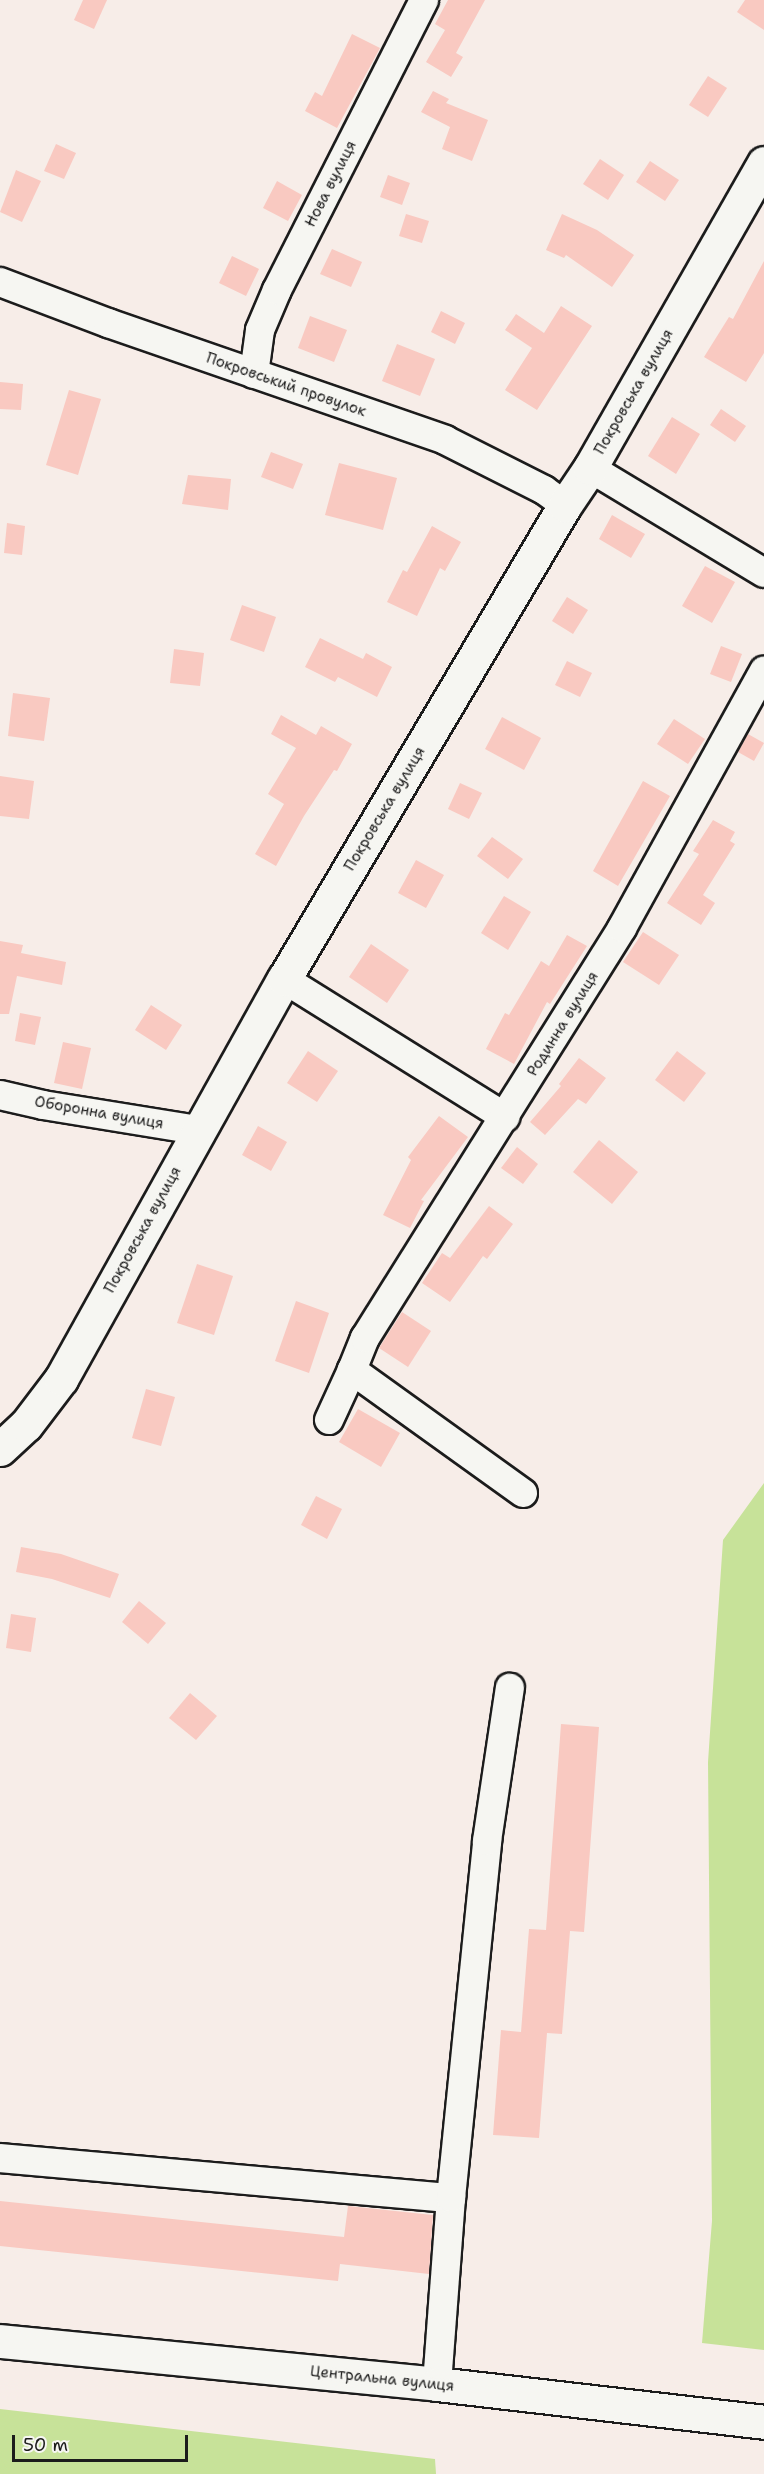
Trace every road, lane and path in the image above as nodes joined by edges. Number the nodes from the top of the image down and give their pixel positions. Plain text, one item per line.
1 (424, 0) edge
2 (764, 164) edge
3 (0, 282) edge
4 (254, 374) junction
5 (590, 468) junction
6 (565, 505) junction
7 (764, 573) edge
8 (764, 671) edge
9 (284, 979) junction
10 (0, 1095) edge
11 (505, 1117) junction
12 (198, 1130) junction
13 (352, 1370) junction
14 (328, 1420) dead end
15 (0, 1449) edge
16 (523, 1493) dead end
17 (510, 1688) dead end
18 (0, 2158) edge
19 (451, 2198) junction
20 (0, 2341) edge
21 (437, 2384) junction
22 (764, 2422) edge

1 - 4 street, Нова вулиця
2 - 5 street, Покровська вулиця
3 - 4 street, Покровський провулок
4 - 6 street, Покровський провулок
5 - 6 street, Покровська вулиця
5 - 7 street
6 - 9 street, Покровська вулиця
8 - 11 street, Родинна вулиця
9 - 11 street
9 - 12 street, Покровська вулиця
10 - 12 street, Оборонна вулиця
11 - 13 street, Родинна вулиця
12 - 15 street, Покровська вулиця
13 - 14 street, Родинна вулиця
13 - 16 street
17 - 19 street
18 - 19 street
19 - 21 street
20 - 21 street, Центральна вулиця
21 - 22 street, Центральна вулиця

